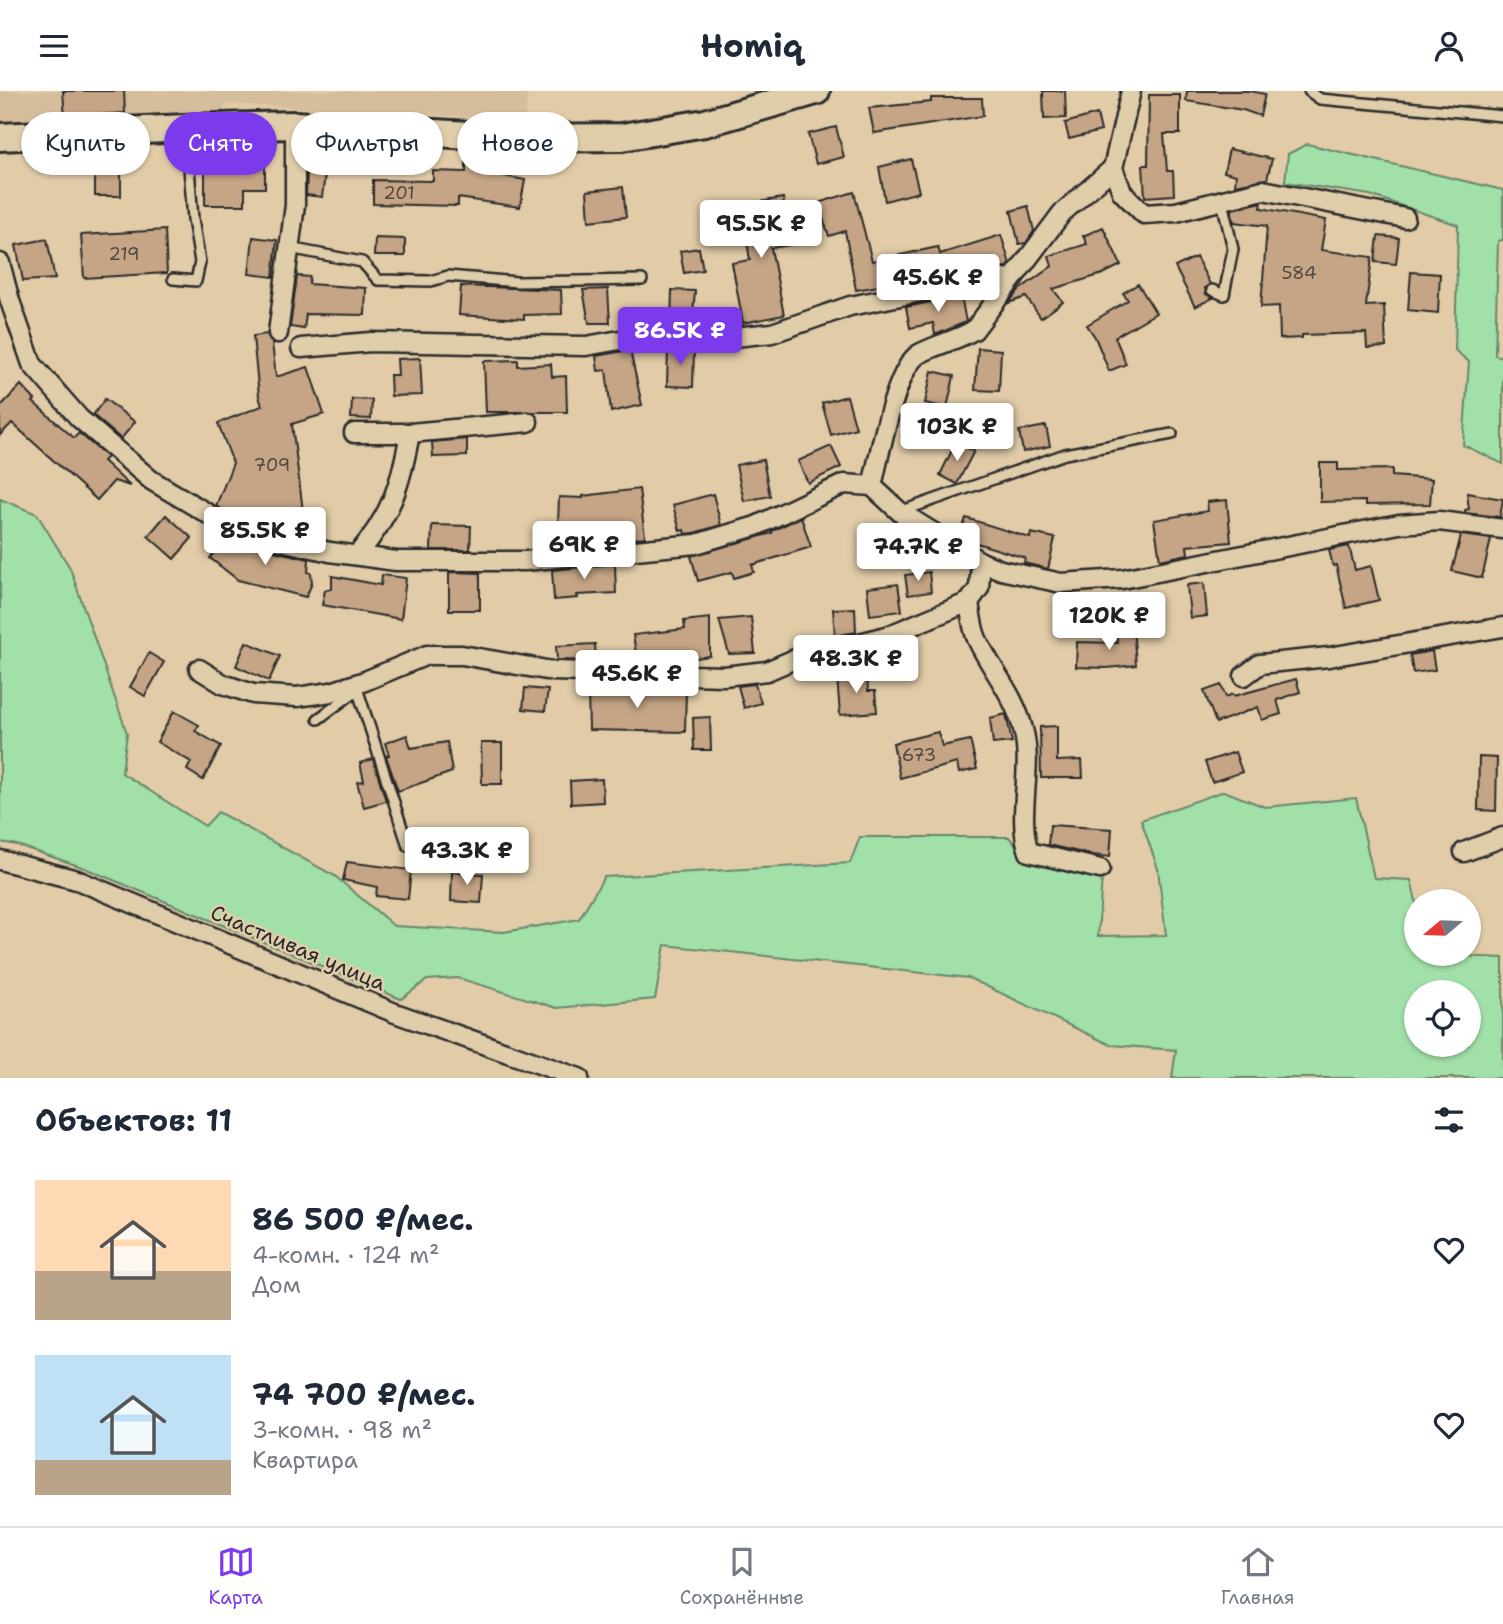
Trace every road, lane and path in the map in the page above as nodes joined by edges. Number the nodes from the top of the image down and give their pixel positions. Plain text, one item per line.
1 (816, 91) edge
2 (1130, 91) edge
3 (1308, 91) edge
4 (1503, 116) edge
5 (164, 129) edge
6 (443, 133) edge
7 (0, 138) edge
8 (1113, 168) junction
9 (190, 175) edge
10 (295, 175) edge
11 (1222, 201) junction
12 (1405, 218) dead end
13 (289, 248) junction
14 (0, 263) edge
15 (1013, 278) junction
16 (173, 279) dead end
17 (642, 280) dead end
18 (1212, 290) dead end
19 (278, 333) dead end
20 (301, 348) dead end
21 (528, 422) dead end
22 (354, 433) dead end
23 (410, 433) junction
24 (1172, 433) dead end
25 (872, 486) junction
26 (900, 512) junction
27 (1503, 529) edge
28 (358, 554) junction
29 (981, 562) junction
30 (969, 602) junction
31 (1503, 627) edge
32 (199, 669) dead end
33 (1244, 677) dead end
34 (362, 686) junction
35 (318, 719) dead end
36 (1503, 837) edge
37 (408, 846) dead end
38 (1464, 852) dead end
39 (0, 860) edge
40 (1100, 869) dead end
41 (579, 1078) edge

1 - 6 street
2 - 8 street
3 - 4 lane
5 - 7 street
8 - 11 street
8 - 15 street
9 - 16 lane
10 - 13 street
11 - 12 street
11 - 18 lane
13 - 17 lane
13 - 19 street
14 - 28 street
15 - 20 street
15 - 25 street
21 - 23 street
22 - 23 street
23 - 28 street
24 - 26 lane
25 - 26 street
25 - 28 street
26 - 29 street
27 - 29 street
29 - 30 street
30 - 34 street
30 - 40 street
31 - 33 street
32 - 34 street
34 - 35 lane
34 - 37 lane
36 - 38 street
39 - 41 street, Счастливая улица

